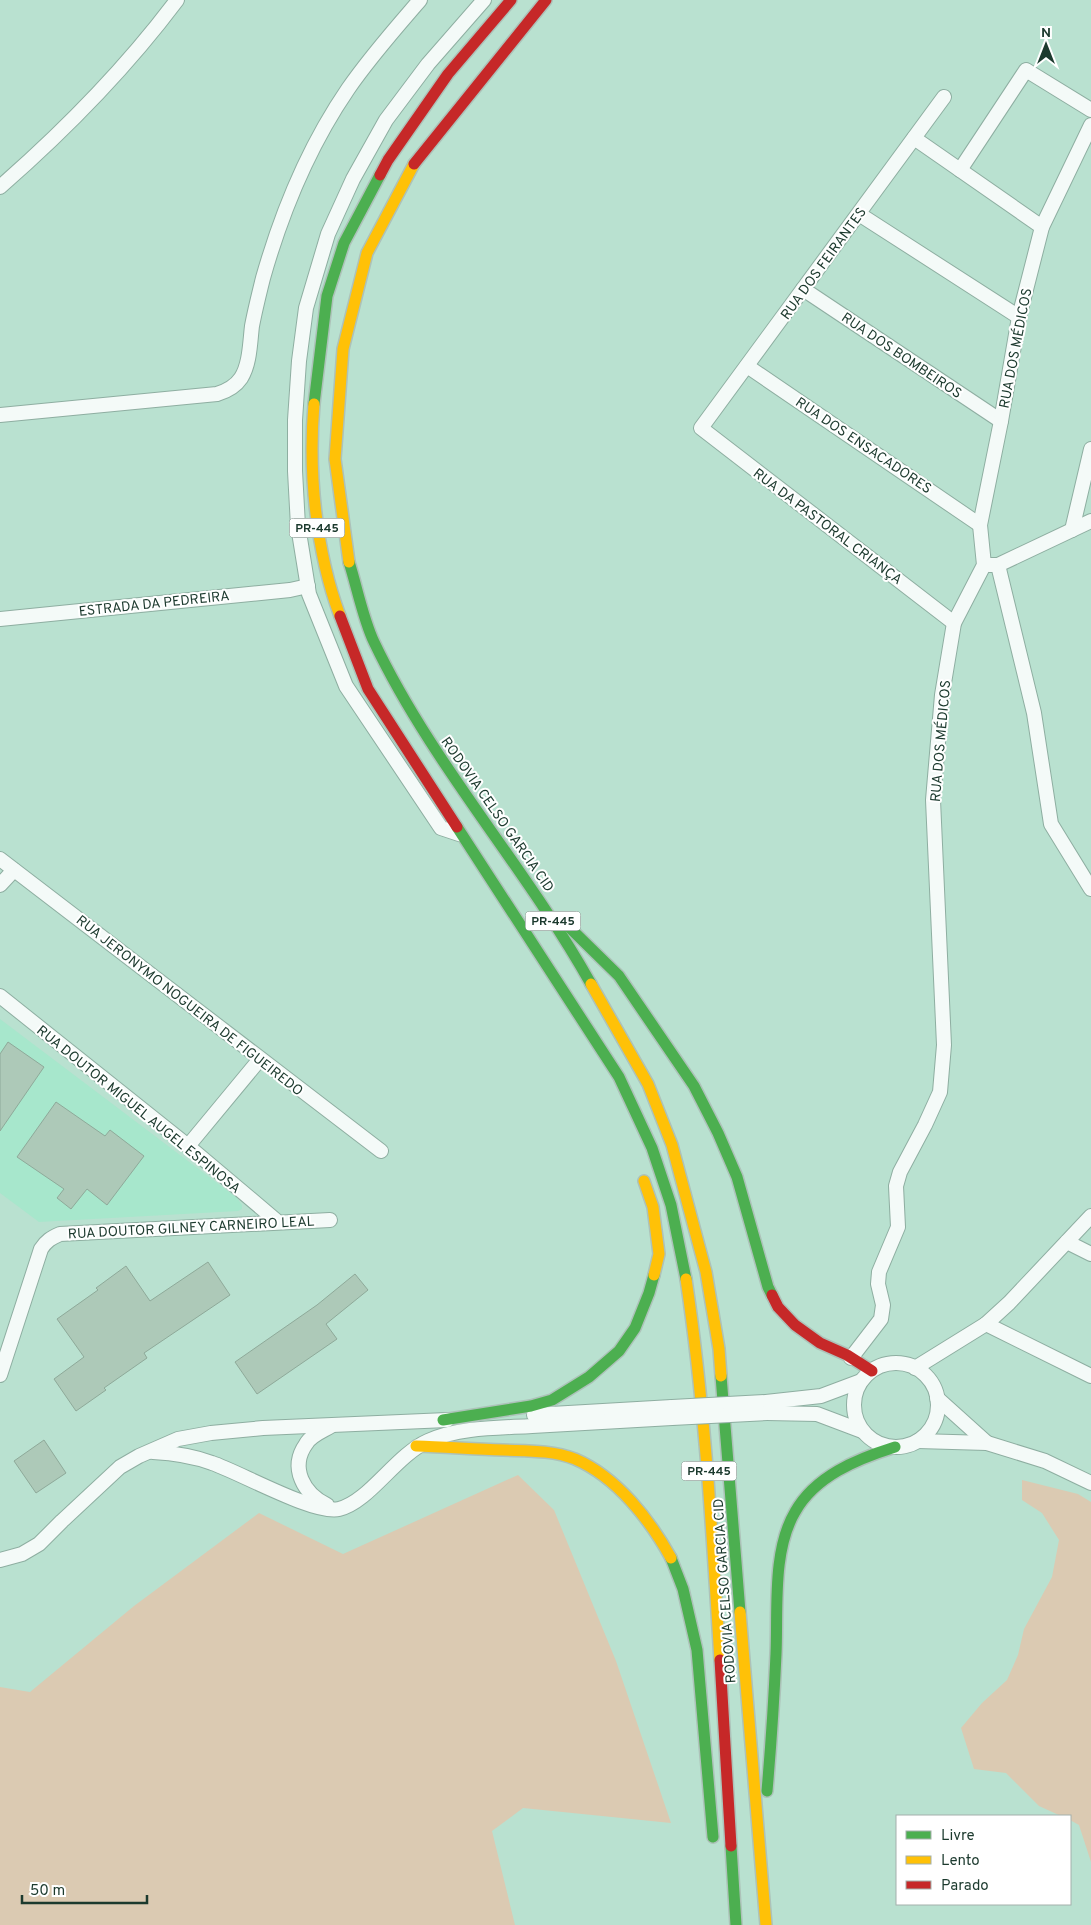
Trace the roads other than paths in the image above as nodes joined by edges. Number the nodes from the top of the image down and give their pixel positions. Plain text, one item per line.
1 (177, 0) edge
2 (420, 0) edge
3 (484, 0) edge
4 (511, 0) edge
5 (546, 0) edge
6 (944, 97) dead end
7 (1091, 110) edge
8 (1091, 125) edge
9 (914, 138) junction
10 (960, 170) junction
11 (0, 187) edge
12 (859, 214) junction
13 (1042, 227) junction
14 (803, 289) junction
15 (1019, 317) junction
16 (747, 366) junction
17 (0, 415) edge
18 (1001, 421) junction
19 (701, 428) joint
20 (1091, 449) edge
21 (1089, 473) edge
22 (1091, 521) edge
23 (980, 525) junction
24 (1072, 530) junction
25 (991, 565) junction
26 (308, 586) junction
27 (0, 619) edge
28 (954, 623) junction
29 (462, 835) junction
30 (0, 859) edge
31 (14, 870) junction
32 (0, 885) edge
33 (534, 889) junction
34 (1091, 889) edge
35 (0, 996) edge
36 (594, 1037) junction
37 (260, 1059) junction
38 (616, 1099) dead end
39 (188, 1146) junction
40 (381, 1151) dead end
41 (641, 1170) dead end
42 (1091, 1216) edge
43 (330, 1220) dead end
44 (278, 1222) junction
45 (1067, 1242) junction
46 (1091, 1254) edge
47 (986, 1324) junction
48 (852, 1358) junction
49 (1, 1368) edge
50 (915, 1368) junction
51 (872, 1371) junction
52 (1091, 1376) edge
53 (861, 1381) junction
54 (937, 1398) junction
55 (766, 1407) junction
56 (672, 1412) junction
57 (443, 1420) junction
58 (334, 1425) junction
59 (862, 1431) junction
60 (918, 1441) junction
61 (987, 1443) junction
62 (416, 1446) junction
63 (895, 1447) junction
64 (149, 1452) junction
65 (1091, 1483) edge
66 (338, 1509) junction
67 (0, 1560) edge
68 (714, 1844) dead end
69 (761, 1866) junction
70 (723, 1900) dead end
71 (730, 1925) edge
72 (736, 1925) edge
73 (766, 1925) edge

1 - 11 street
2 - 17 street
3 - 26 street
4 - 29 highway, RODOVIA CELSO GARCIA CID / PR-445
5 - 33 highway, RODOVIA CELSO GARCIA CID / PR-445
6 - 9 street, RUA DOS FEIRANTES
7 - 10 street
8 - 13 street, RUA DOS MÉDICOS
9 - 10 street
9 - 12 street, RUA DOS FEIRANTES
10 - 13 street
12 - 14 street, RUA DOS FEIRANTES
12 - 15 street
13 - 15 street, RUA DOS MÉDICOS
14 - 16 street, RUA DOS FEIRANTES
14 - 18 street, RUA DOS BOMBEIROS
15 - 18 street, RUA DOS MÉDICOS
16 - 19 street, RUA DOS FEIRANTES
16 - 23 street, RUA DOS ENSACADORES
18 - 23 street, RUA DOS MÉDICOS
19 - 28 street, RUA DA PASTORAL CRIANÇA
20 - 21 street
21 - 24 street
22 - 24 street
23 - 25 street, RUA DOS MÉDICOS
24 - 25 street
25 - 28 street, RUA DOS MÉDICOS
25 - 34 street
26 - 27 street, ESTRADA DA PEDREIRA
26 - 29 street
28 - 48 street, RUA DOS MÉDICOS
29 - 36 highway, RODOVIA CELSO GARCIA CID / PR-445
30 - 31 street, RUA JERONYMO NOGUEIRA DE FIGUEIREDO
31 - 32 street
31 - 37 street, RUA JERONYMO NOGUEIRA DE FIGUEIREDO
33 - 48 highway
33 - 69 highway, RODOVIA CELSO GARCIA CID / PR-445
35 - 39 street, RUA DOUTOR MIGUEL AUGEL ESPINOSA
36 - 38 highway
36 - 72 highway, RODOVIA CELSO GARCIA CID / PR-445
37 - 39 street
37 - 40 street, RUA JERONYMO NOGUEIRA DE FIGUEIREDO
39 - 44 street, RUA DOUTOR MIGUEL AUGEL ESPINOSA
41 - 57 highway
42 - 45 street
43 - 44 street, RUA DOUTOR GILNEY CARNEIRO LEAL
44 - 49 street, RUA DOUTOR GILNEY CARNEIRO LEAL
45 - 46 street
45 - 47 street
47 - 50 street
47 - 52 street
48 - 51 highway
50 - 51 street
50 - 54 street
51 - 53 street
53 - 55 street
53 - 59 street
54 - 60 street
54 - 61 street
55 - 56 street, bridge
55 - 59 street
56 - 57 street
56 - 62 street
57 - 58 street
58 - 64 street
58 - 66 street
59 - 63 street
60 - 61 street
60 - 63 street
61 - 65 street
62 - 66 street
62 - 68 highway
63 - 69 highway
64 - 66 street
64 - 67 street
69 - 73 highway, RODOVIA CELSO GARCIA CID / PR-445
70 - 71 highway

